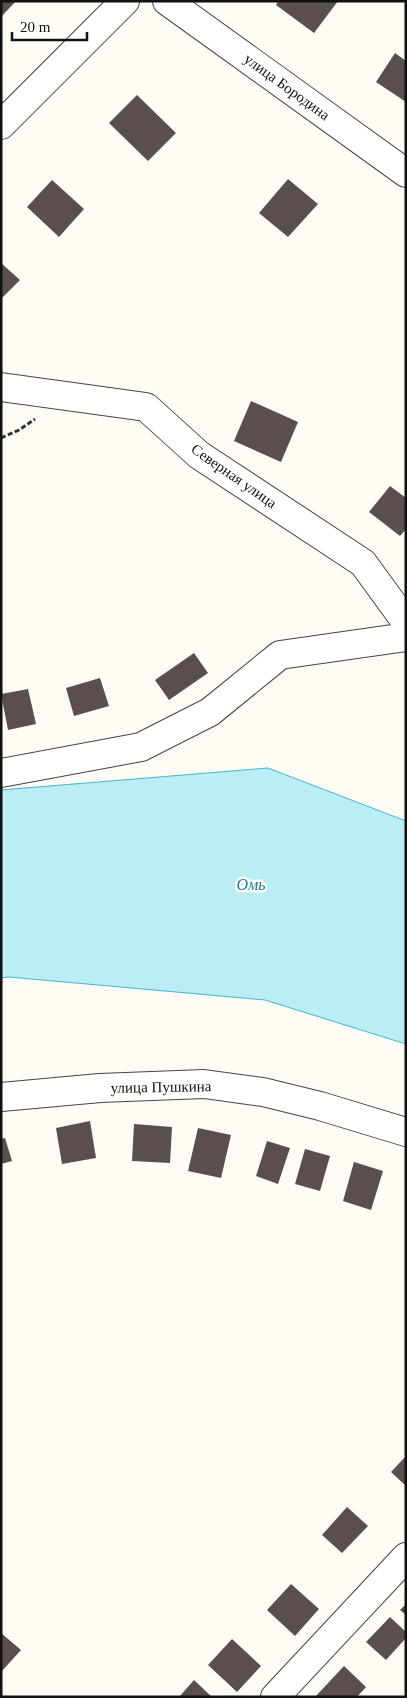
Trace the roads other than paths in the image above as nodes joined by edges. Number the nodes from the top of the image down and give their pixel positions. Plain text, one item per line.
1 (126, 1) edge
2 (167, 1) edge
3 (1, 125) edge
4 (406, 173) edge
5 (1, 387) edge
6 (406, 622) edge
7 (406, 637) edge
8 (1, 772) edge
9 (1, 1097) edge
10 (406, 1132) edge
11 (406, 1557) edge
12 (275, 1697) edge

1 - 3 street
2 - 4 street, улица Бородина
5 - 6 street, Северная улица
7 - 8 street
9 - 10 street, улица Пушкина
11 - 12 street

